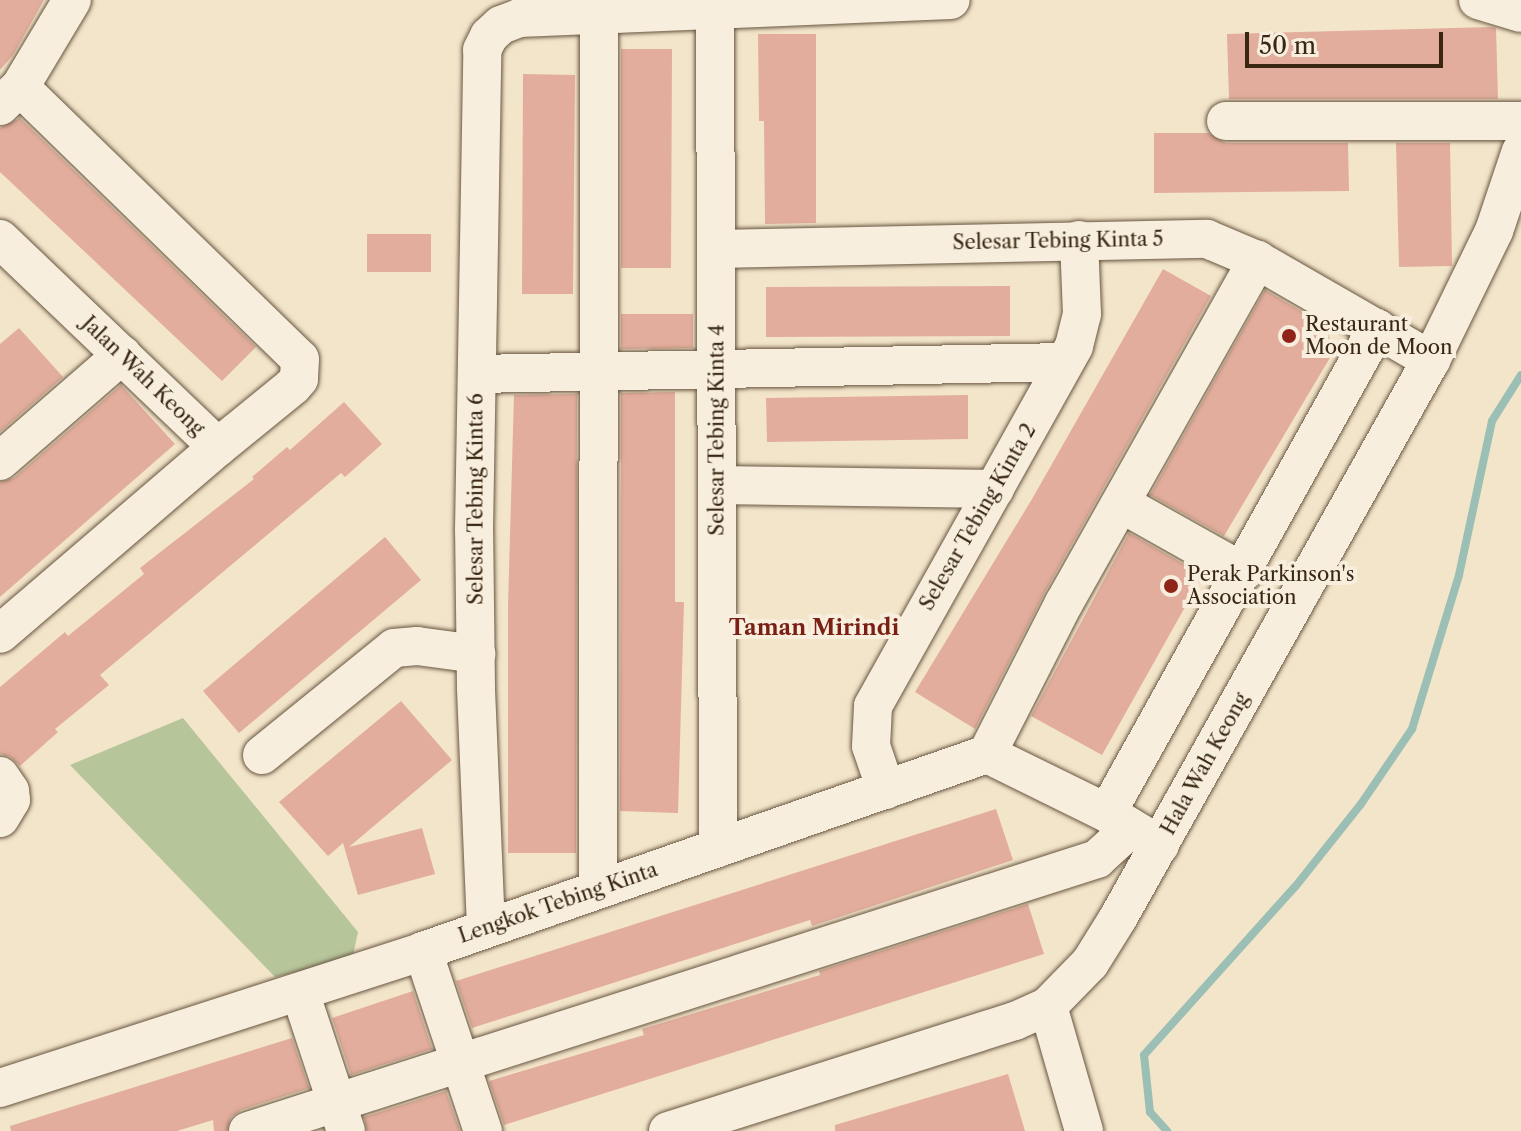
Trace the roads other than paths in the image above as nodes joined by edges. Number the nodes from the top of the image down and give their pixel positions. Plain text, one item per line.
1 (72, 0) edge
2 (951, 0) edge
3 (1478, 0) edge
4 (715, 13) junction
5 (1521, 13) edge
6 (599, 16) junction
7 (10, 96) edge
8 (1226, 121) dead end
9 (1521, 121) edge
10 (1521, 151) edge
11 (1079, 240) junction
12 (717, 249) junction
13 (5, 255) edge
14 (1257, 260) junction
15 (1377, 328) junction
16 (122, 355) junction
17 (1431, 360) junction
18 (1064, 362) junction
19 (717, 370) junction
20 (599, 371) junction
21 (477, 374) junction
22 (218, 447) junction
23 (0, 461) edge
24 (717, 485) junction
25 (995, 489) junction
26 (1122, 504) junction
27 (1243, 572) junction
28 (0, 634) edge
29 (476, 654) junction
30 (987, 754) junction
31 (262, 755) dead end
32 (0, 776) edge
33 (886, 790) junction
34 (0, 818) edge
35 (1133, 829) junction
36 (718, 848) junction
37 (598, 888) junction
38 (486, 928) junction
39 (423, 951) junction
40 (300, 992) junction
41 (1048, 1006) junction
42 (461, 1063) junction
43 (0, 1088) edge
44 (341, 1116) edge
45 (248, 1131) edge
46 (483, 1131) edge
47 (668, 1131) edge
48 (1084, 1131) edge

1 - 7 street
2 - 4 street, Selesar Tebing Kinta 6
3 - 5 street
4 - 6 street, Selesar Tebing Kinta 6
4 - 12 street, Selesar Tebing Kinta 4
6 - 20 street
6 - 21 street, Selesar Tebing Kinta 6
7 - 22 street
8 - 9 street
10 - 17 street, Hala Wah Keong
11 - 12 street, Selesar Tebing Kinta 5
11 - 14 street, Selesar Tebing Kinta 5
11 - 18 street, Selesar Tebing Kinta 2
12 - 19 street, Selesar Tebing Kinta 4
13 - 16 street, Jalan Wah Keong
14 - 15 street, Selesar Tebing Kinta 5
14 - 26 street
15 - 17 street, Selesar Tebing Kinta 5
15 - 27 street
16 - 22 street, Jalan Wah Keong
16 - 23 street
17 - 35 street, Hala Wah Keong
18 - 19 street
18 - 25 street, Selesar Tebing Kinta 2
19 - 20 street
19 - 24 street, Selesar Tebing Kinta 4
20 - 21 street
20 - 37 street
21 - 29 street, Selesar Tebing Kinta 6
22 - 28 street, Jalan Wah Keong
24 - 25 street
24 - 36 street, Selesar Tebing Kinta 4
25 - 33 street, Selesar Tebing Kinta 2
26 - 27 street
26 - 30 street
27 - 35 street
29 - 31 street
29 - 38 street, Selesar Tebing Kinta 6
30 - 33 street, Lengkok Tebing Kinta
30 - 35 street
32 - 34 street
33 - 36 street, Lengkok Tebing Kinta
35 - 41 street, Hala Wah Keong
35 - 42 street
36 - 37 street, Lengkok Tebing Kinta
37 - 38 street, Lengkok Tebing Kinta
38 - 39 street, Lengkok Tebing Kinta
39 - 40 street, Lengkok Tebing Kinta
39 - 42 street
40 - 43 street, Lengkok Tebing Kinta
40 - 44 street
41 - 47 street, Hala Wah Keong
41 - 48 street
42 - 44 street
42 - 46 street
44 - 45 street

